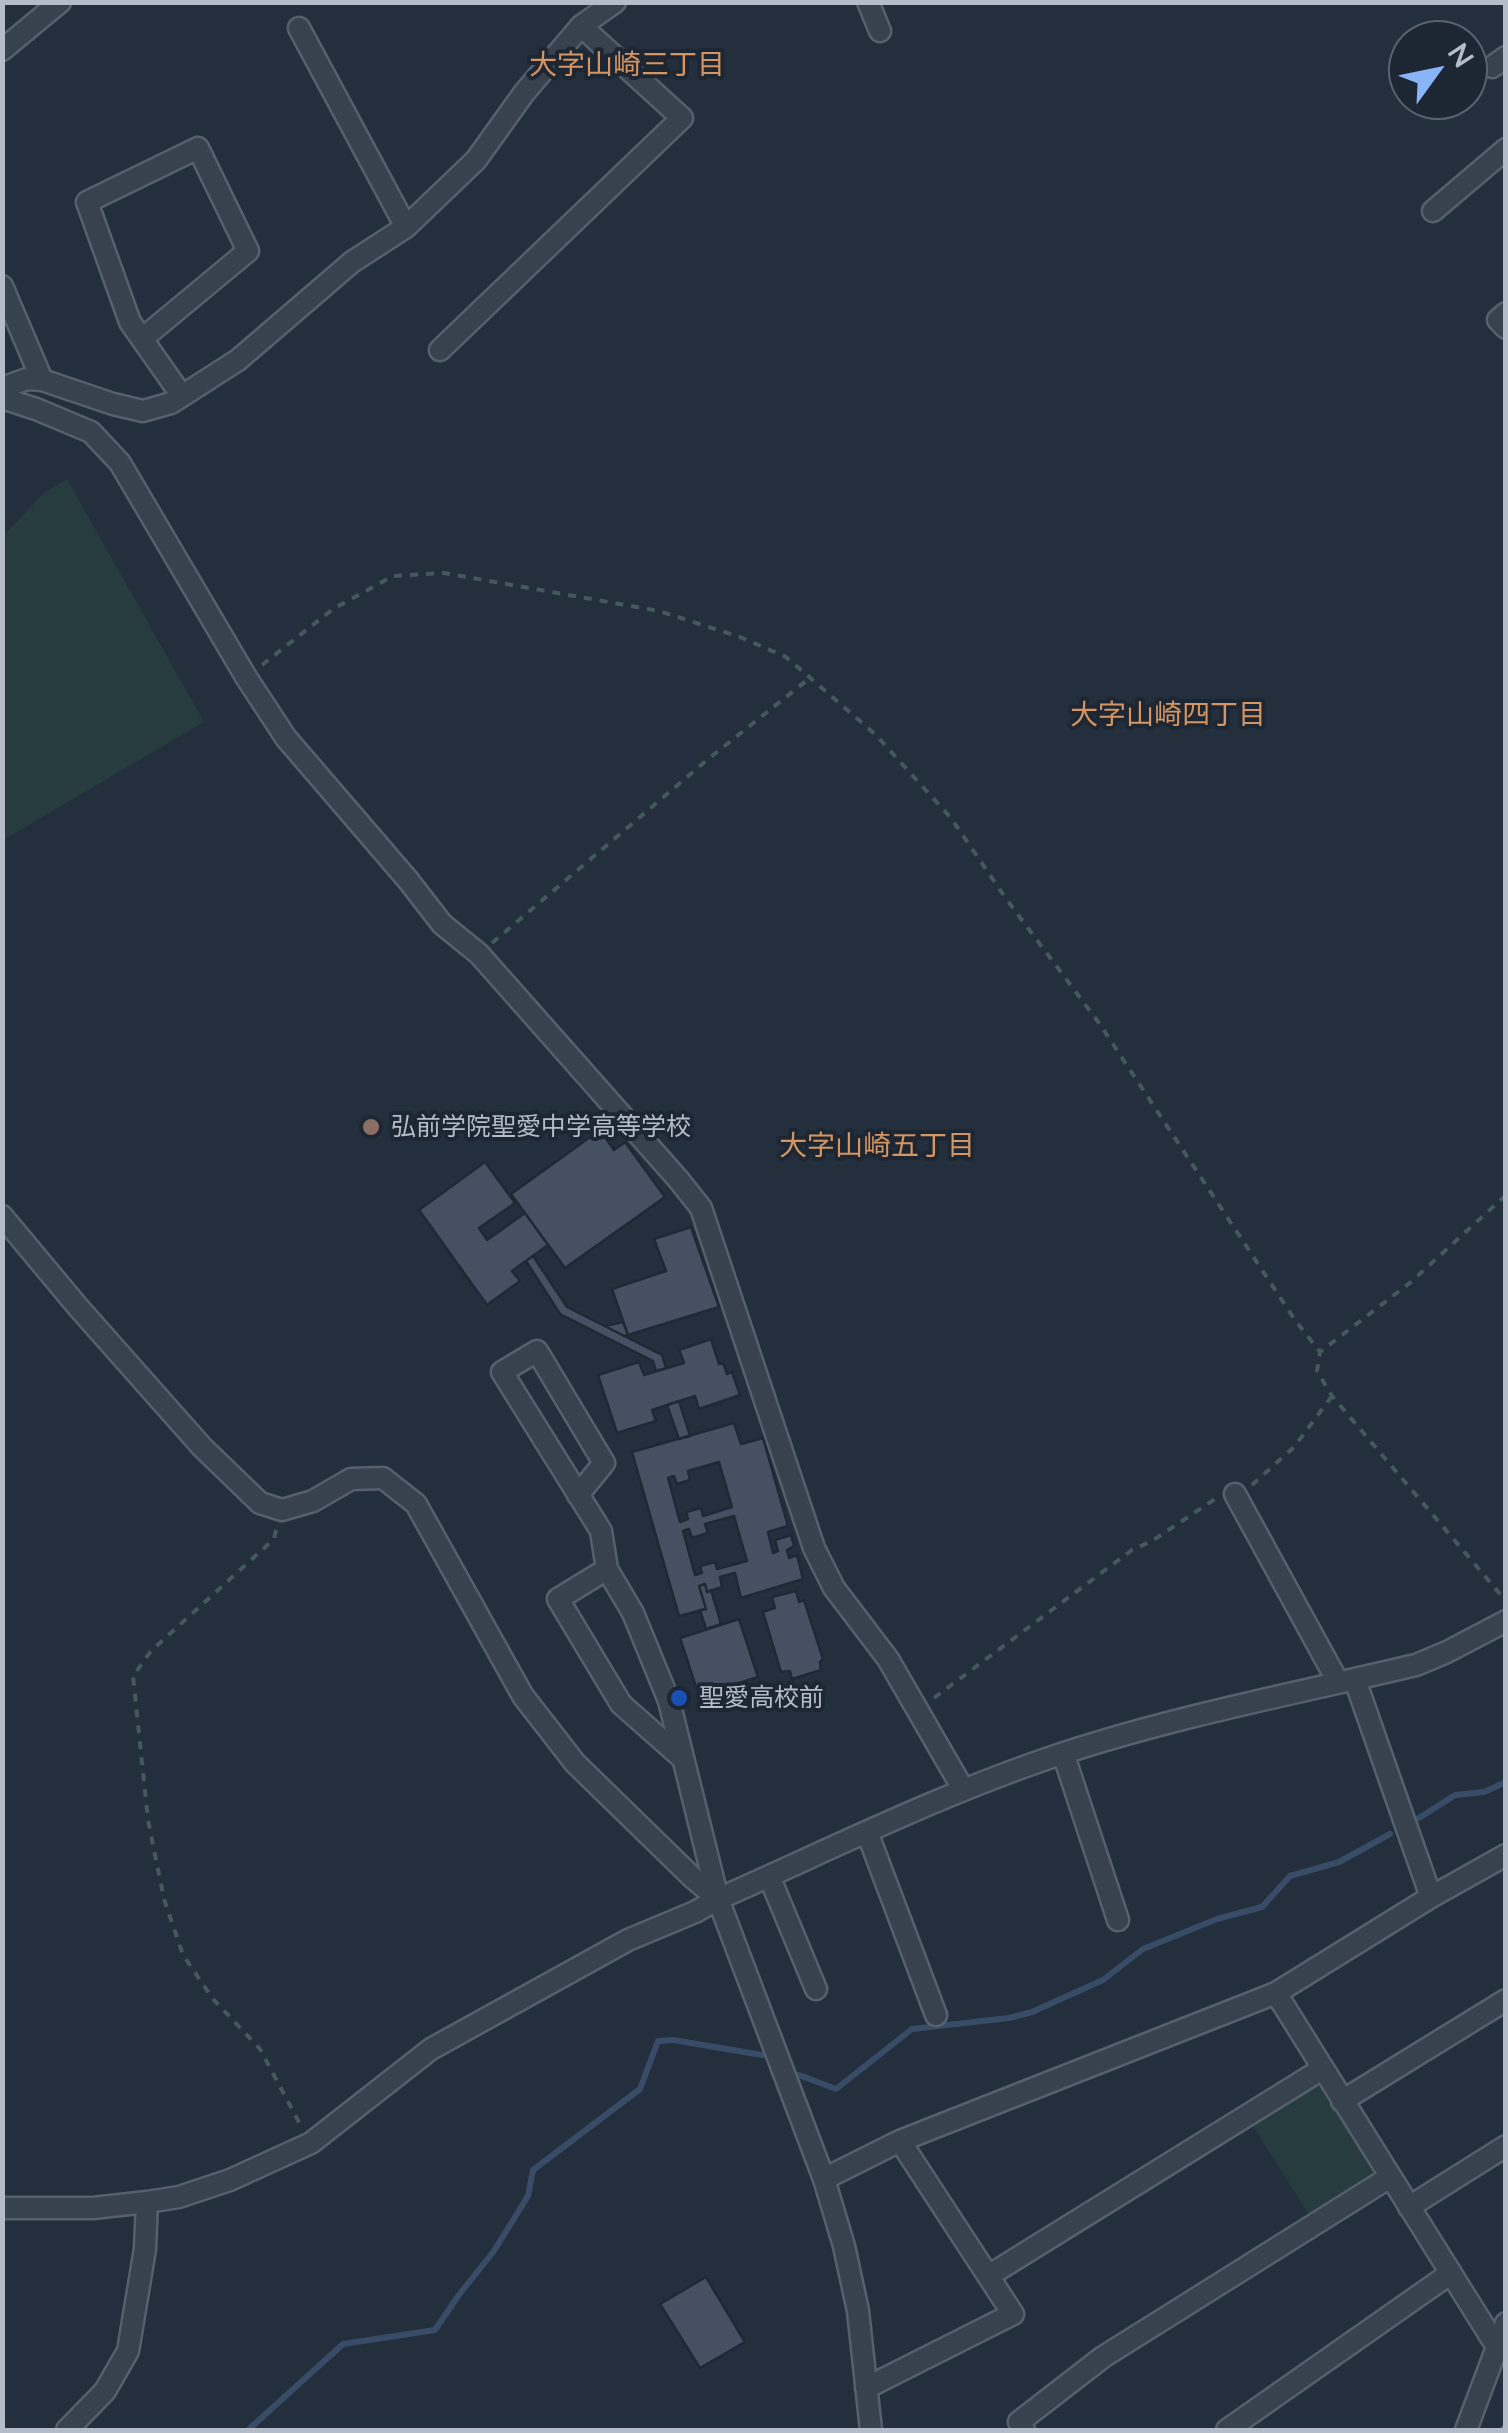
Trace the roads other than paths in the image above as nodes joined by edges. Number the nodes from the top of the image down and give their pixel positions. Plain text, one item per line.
1 (60, 2) edge
2 (615, 2) edge
3 (868, 2) edge
4 (581, 26) junction
5 (299, 28) dead end
6 (880, 31) dead end
7 (2, 50) edge
8 (1506, 149) edge
9 (1433, 211) dead end
10 (406, 227) junction
11 (2, 286) edge
12 (1506, 313) edge
13 (1506, 328) edge
14 (142, 339) junction
15 (440, 350) dead end
16 (42, 380) junction
17 (2, 388) edge
18 (182, 396) junction
19 (2, 398) edge
20 (2, 1216) edge
21 (1235, 1494) road end
22 (578, 1495) junction
23 (607, 1569) junction
24 (1506, 1620) edge
25 (1346, 1681) junction
26 (1063, 1753) junction
27 (681, 1757) junction
28 (963, 1789) junction
29 (868, 1832) junction
30 (1506, 1856) edge
31 (769, 1876) junction
32 (1431, 1898) junction
33 (718, 1900) junction
34 (1118, 1920) dead end
35 (816, 1989) dead end
36 (1276, 1992) junction
37 (1506, 2000) edge
38 (936, 2015) dead end
39 (1322, 2068) junction
40 (1342, 2100) junction
41 (900, 2141) junction
42 (1506, 2146) edge
43 (1390, 2177) junction
44 (824, 2179) junction
45 (147, 2202) junction
46 (1408, 2207) junction
47 (2, 2208) edge
48 (1451, 2274) junction
49 (988, 2276) junction
50 (1506, 2323) edge
51 (1497, 2347) junction
52 (866, 2388) junction
53 (1469, 2422) edge
54 (66, 2430) edge
55 (871, 2430) edge
56 (1024, 2430) edge
57 (1227, 2430) edge
58 (1448, 2430) edge

1 - 7 street
2 - 4 street
3 - 6 street
4 - 10 street
4 - 15 street
5 - 10 street
8 - 9 street
10 - 18 street
11 - 16 street
12 - 13 street
14 - 14 street
14 - 18 street
16 - 17 street
16 - 18 street
19 - 28 street
20 - 33 street
21 - 25 street
22 - 22 street
22 - 23 street
23 - 27 street
23 - 27 street
24 - 25 street
25 - 26 street
25 - 32 street
26 - 28 street
26 - 34 street
27 - 33 street
28 - 29 street
29 - 31 street
29 - 38 street
30 - 32 street
31 - 33 street
31 - 35 street
32 - 36 street
33 - 44 street
33 - 45 street
36 - 39 street
36 - 41 street
37 - 40 street
39 - 40 street
39 - 49 street
40 - 43 street
41 - 44 street
41 - 49 street
42 - 46 street
43 - 46 street
43 - 56 street
44 - 52 street
45 - 47 street
45 - 54 street
46 - 48 street
48 - 51 street
48 - 57 street
49 - 52 street
50 - 51 street
51 - 53 street
52 - 55 street
53 - 58 street

